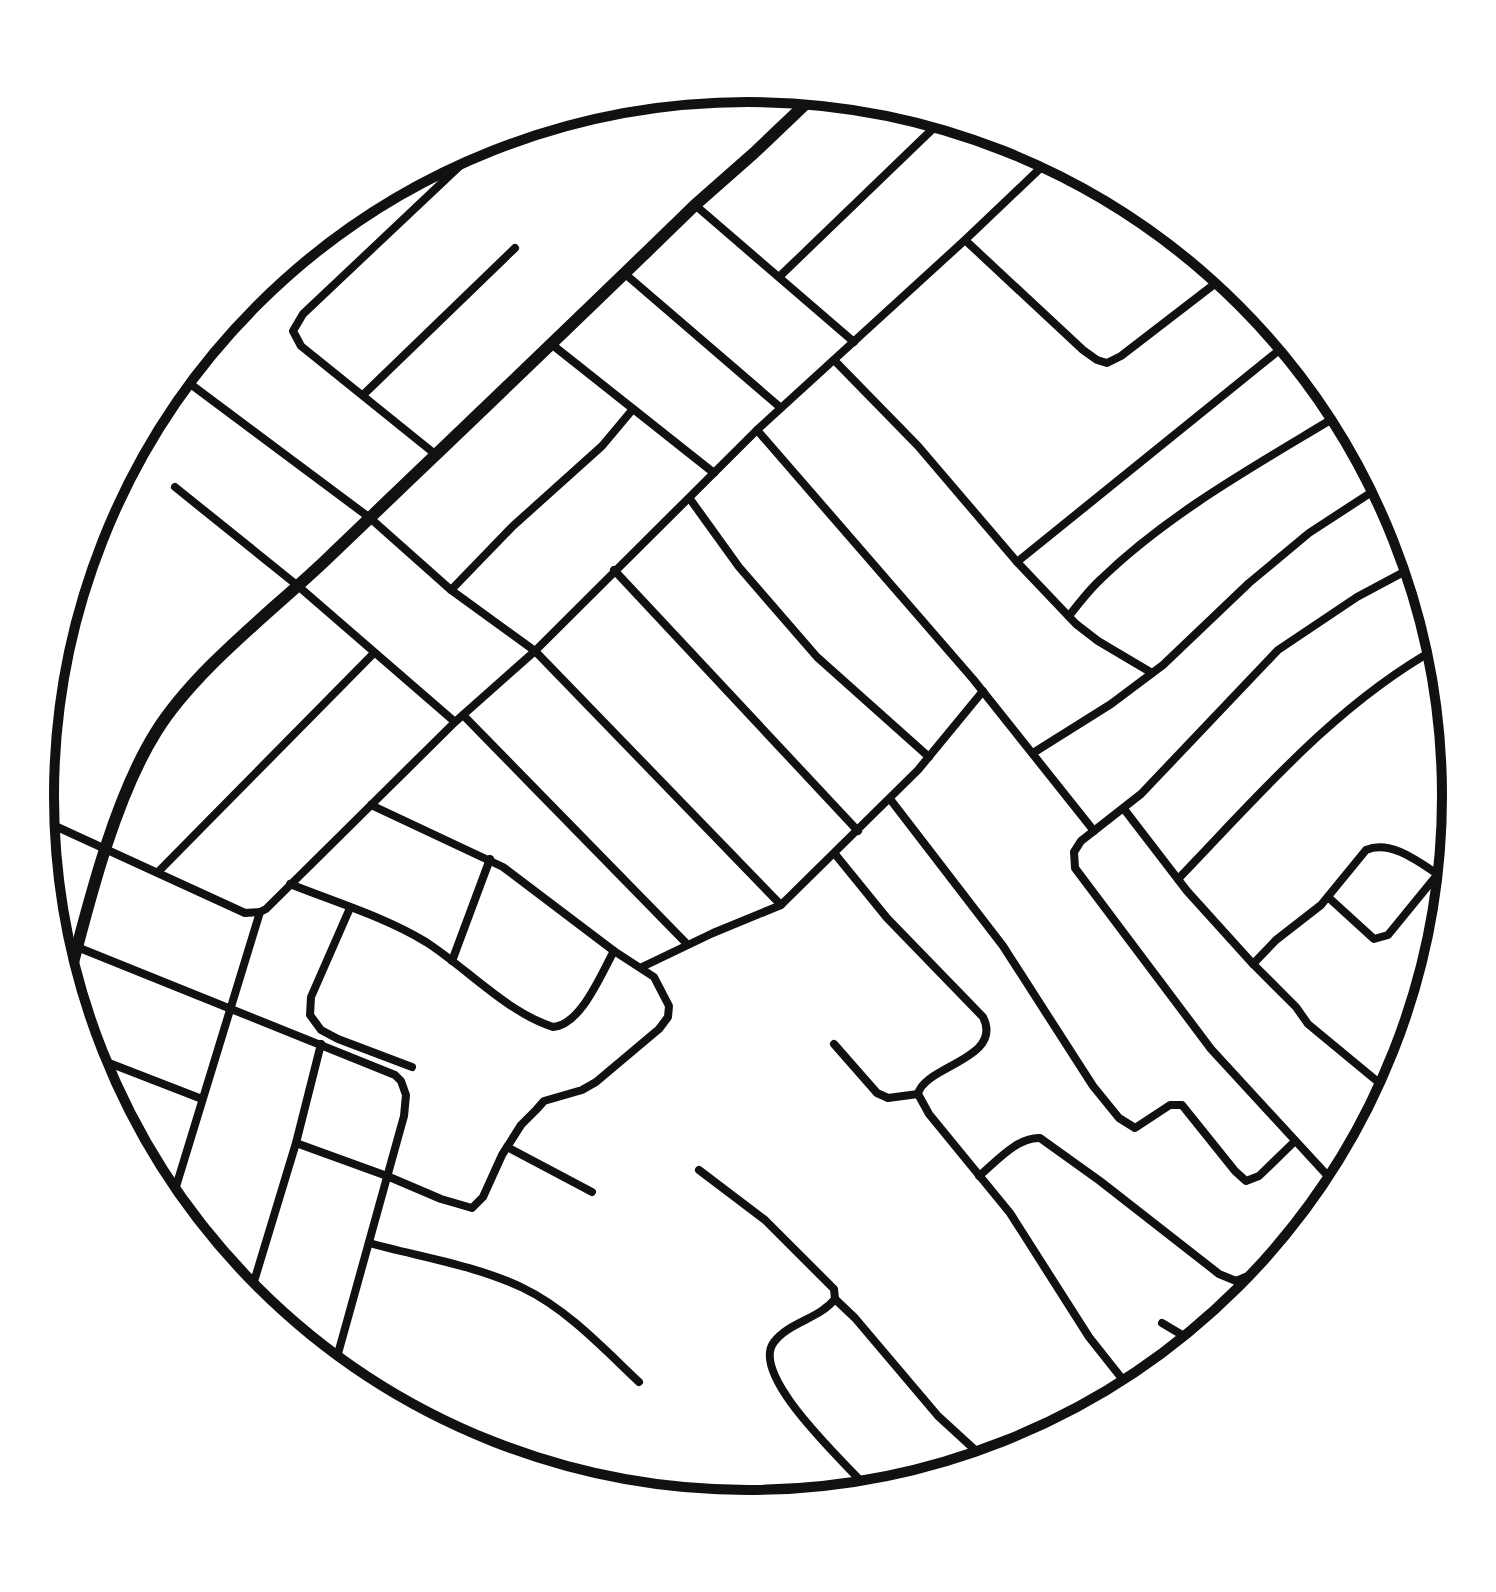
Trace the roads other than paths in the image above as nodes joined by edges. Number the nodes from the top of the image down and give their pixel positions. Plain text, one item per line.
1 (805, 104) edge
2 (934, 128) edge
3 (461, 165) edge
4 (1041, 168) edge
5 (695, 205) junction
6 (965, 240) junction
7 (515, 248) dead end
8 (624, 273) junction
9 (779, 277) junction
10 (1216, 283) edge
11 (854, 342) junction
12 (550, 343) junction
13 (1280, 350) edge
14 (834, 360) junction
15 (190, 384) edge
16 (363, 395) junction
17 (781, 408) junction
18 (633, 409) junction
19 (1331, 420) edge
20 (757, 430) junction
21 (435, 454) junction
22 (714, 473) junction
23 (175, 487) dead end
24 (1371, 492) edge
25 (690, 499) junction
26 (370, 518) junction
27 (1017, 562) junction
28 (614, 570) junction
29 (1404, 572) edge
30 (298, 586) junction
31 (451, 590) junction
32 (1069, 616) junction
33 (535, 651) junction
34 (374, 653) junction
35 (1427, 654) edge
36 (1152, 673) junction
37 (983, 691) junction
38 (463, 715) junction
39 (455, 722) junction
40 (1033, 753) junction
41 (929, 757) junction
42 (890, 799) junction
43 (371, 805) junction
44 (1124, 809) junction
45 (55, 826) edge
46 (858, 831) junction
47 (1094, 831) junction
48 (106, 851) junction
49 (835, 854) junction
50 (490, 859) junction
51 (158, 872) junction
52 (1437, 875) joint
53 (1178, 879) junction
54 (290, 884) junction
55 (1328, 897) junction
56 (781, 905) junction
57 (350, 908) junction
58 (260, 912) junction
59 (687, 944) junction
60 (77, 947) junction
61 (614, 951) junction
62 (74, 959) edge
63 (452, 961) junction
64 (1253, 964) junction
65 (642, 967) junction
66 (229, 1010) junction
67 (321, 1044) junction
68 (834, 1044) dead end
69 (107, 1062) edge
70 (412, 1067) dead end
71 (1379, 1083) edge
72 (918, 1094) junction
73 (202, 1099) junction
74 (1295, 1141) junction
75 (296, 1143) junction
76 (507, 1147) junction
77 (699, 1170) dead end
78 (387, 1176) junction
79 (979, 1176) junction
80 (1327, 1178) edge
81 (175, 1188) edge
82 (592, 1192) dead end
83 (369, 1243) junction
84 (1264, 1260) edge
85 (253, 1283) edge
86 (835, 1299) junction
87 (1162, 1323) dead end
88 (1184, 1336) edge
89 (338, 1355) edge
90 (1123, 1380) edge
91 (639, 1382) dead end
92 (976, 1451) edge
93 (860, 1481) edge

1 - 5 street
2 - 9 street
3 - 16 street
4 - 6 street
5 - 8 street
5 - 9 street
6 - 10 street
6 - 11 street
7 - 16 street
8 - 12 street
8 - 17 street
9 - 11 street
11 - 14 street
12 - 18 street
12 - 21 street
13 - 27 street
14 - 17 street
14 - 27 street
15 - 26 street
16 - 21 street
17 - 20 street
18 - 22 street
18 - 31 street
19 - 32 street
20 - 22 street
20 - 37 street
21 - 26 street
22 - 25 street
23 - 30 street
24 - 36 street
25 - 28 street
25 - 41 street
26 - 30 street
26 - 31 street
27 - 32 street
28 - 33 street
28 - 46 street
29 - 44 street
30 - 34 street
30 - 48 street
31 - 33 street
32 - 36 street
33 - 38 street
33 - 56 street
34 - 39 street
34 - 51 street
35 - 53 street
36 - 40 street
37 - 40 street
37 - 41 street
38 - 39 street
38 - 59 street
39 - 43 street
40 - 47 street
41 - 42 street
42 - 46 street
42 - 74 street
43 - 50 street
43 - 54 street
44 - 47 street
44 - 53 street
45 - 48 street
46 - 49 street
47 - 74 street
48 - 51 street
48 - 60 street
49 - 56 street
49 - 72 street
50 - 61 street
50 - 63 street
51 - 58 street
52 - 55 street
52 - 55 street
53 - 64 street
54 - 57 street
54 - 58 street
55 - 64 street
56 - 59 street
57 - 63 street
57 - 70 street
58 - 66 street
59 - 65 street
60 - 62 street
60 - 66 street
61 - 63 street
61 - 65 street
64 - 71 street
65 - 76 street
66 - 67 street
66 - 73 street
67 - 75 street
67 - 78 street
68 - 72 street
69 - 73 street
72 - 79 street
73 - 81 street
74 - 80 street
75 - 78 street
75 - 85 street
76 - 78 street
76 - 82 street
77 - 86 street
78 - 83 street
79 - 84 street
79 - 90 street
83 - 89 street
83 - 91 street
86 - 92 street
86 - 93 street
87 - 88 street

